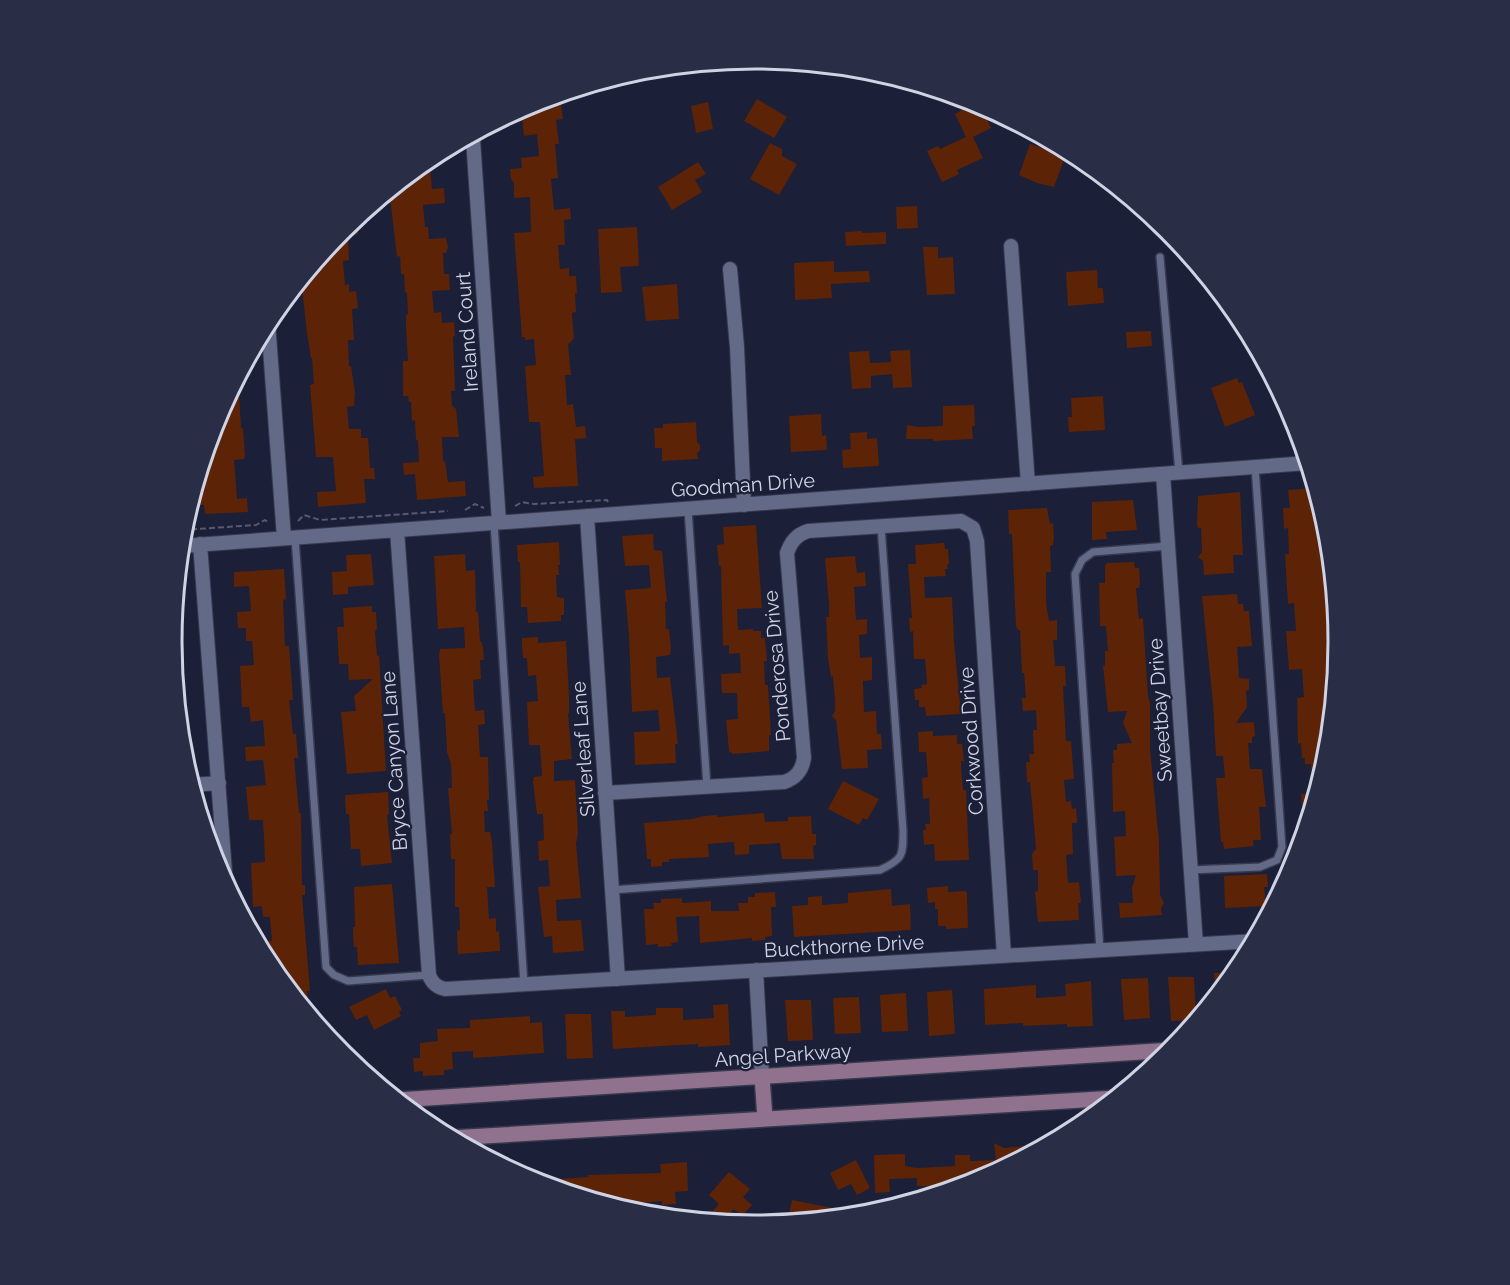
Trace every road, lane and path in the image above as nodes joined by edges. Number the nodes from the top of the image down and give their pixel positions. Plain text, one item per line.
1 (473, 143) edge
2 (1011, 246) dead end
3 (1160, 257) dead end
4 (730, 269) dead end
5 (270, 337) edge
6 (1300, 464) edge
7 (1255, 467) junction
8 (1179, 473) junction
9 (1163, 474) junction
10 (1028, 484) junction
11 (744, 505) junction
12 (484, 508) dead end
13 (687, 509) junction
14 (587, 516) junction
15 (298, 521) dead end
16 (269, 523) dead end
17 (497, 523) junction
18 (969, 525) joint
19 (881, 526) junction
20 (193, 529) edge
21 (398, 530) junction
22 (289, 538) junction
23 (200, 544) junction
24 (190, 545) edge
25 (1168, 546) junction
26 (219, 783) junction
27 (200, 784) edge
28 (706, 787) junction
29 (605, 793) junction
30 (223, 858) edge
31 (1190, 870) junction
32 (612, 890) junction
33 (1244, 942) edge
34 (1196, 944) junction
35 (1100, 950) junction
36 (1004, 956) junction
37 (756, 970) junction
38 (618, 979) junction
39 (433, 980) junction
40 (524, 984) junction
41 (1158, 1051) edge
42 (762, 1077) junction
43 (409, 1099) edge
44 (1102, 1099) edge
45 (765, 1118) junction
46 (465, 1137) edge

1 - 17 street, Ireland Court
2 - 10 street
3 - 8 lane
4 - 11 street
5 - 22 street
6 - 7 street, Goodman Drive
7 - 8 street, Goodman Drive
7 - 31 lane
8 - 9 street, Goodman Drive
9 - 10 street, Goodman Drive
9 - 25 street, Sweetbay Drive
10 - 11 street, Goodman Drive
11 - 13 street, Goodman Drive
12 - 15 path
13 - 14 street, Goodman Drive
13 - 28 lane
14 - 17 street, Goodman Drive
14 - 29 street, Silverleaf Lane
16 - 20 path
17 - 21 street, Goodman Drive
17 - 40 lane
18 - 19 street, Ponderosa Drive
18 - 36 street, Corkwood Drive
19 - 28 street, Ponderosa Drive
19 - 32 lane
21 - 22 street, Goodman Drive
21 - 39 street, Bryce Canyon Lane
22 - 23 street, Goodman Drive
22 - 39 lane
23 - 24 street, Goodman Drive
23 - 26 street
25 - 31 street, Sweetbay Drive
25 - 35 lane
26 - 27 street
26 - 30 street
28 - 29 street, Ponderosa Drive
29 - 32 street, Silverleaf Lane
31 - 34 street, Sweetbay Drive
32 - 38 street, Silverleaf Lane
33 - 34 street, Buckthorne Drive
34 - 35 street, Buckthorne Drive
35 - 36 street, Buckthorne Drive
36 - 37 street, Buckthorne Drive
37 - 38 street, Buckthorne Drive
37 - 42 street
38 - 40 street, Buckthorne Drive
39 - 40 street, Buckthorne Drive
41 - 42 main road, Angel Parkway
42 - 43 main road, Angel Parkway
42 - 45 main road
44 - 45 main road
45 - 46 main road

